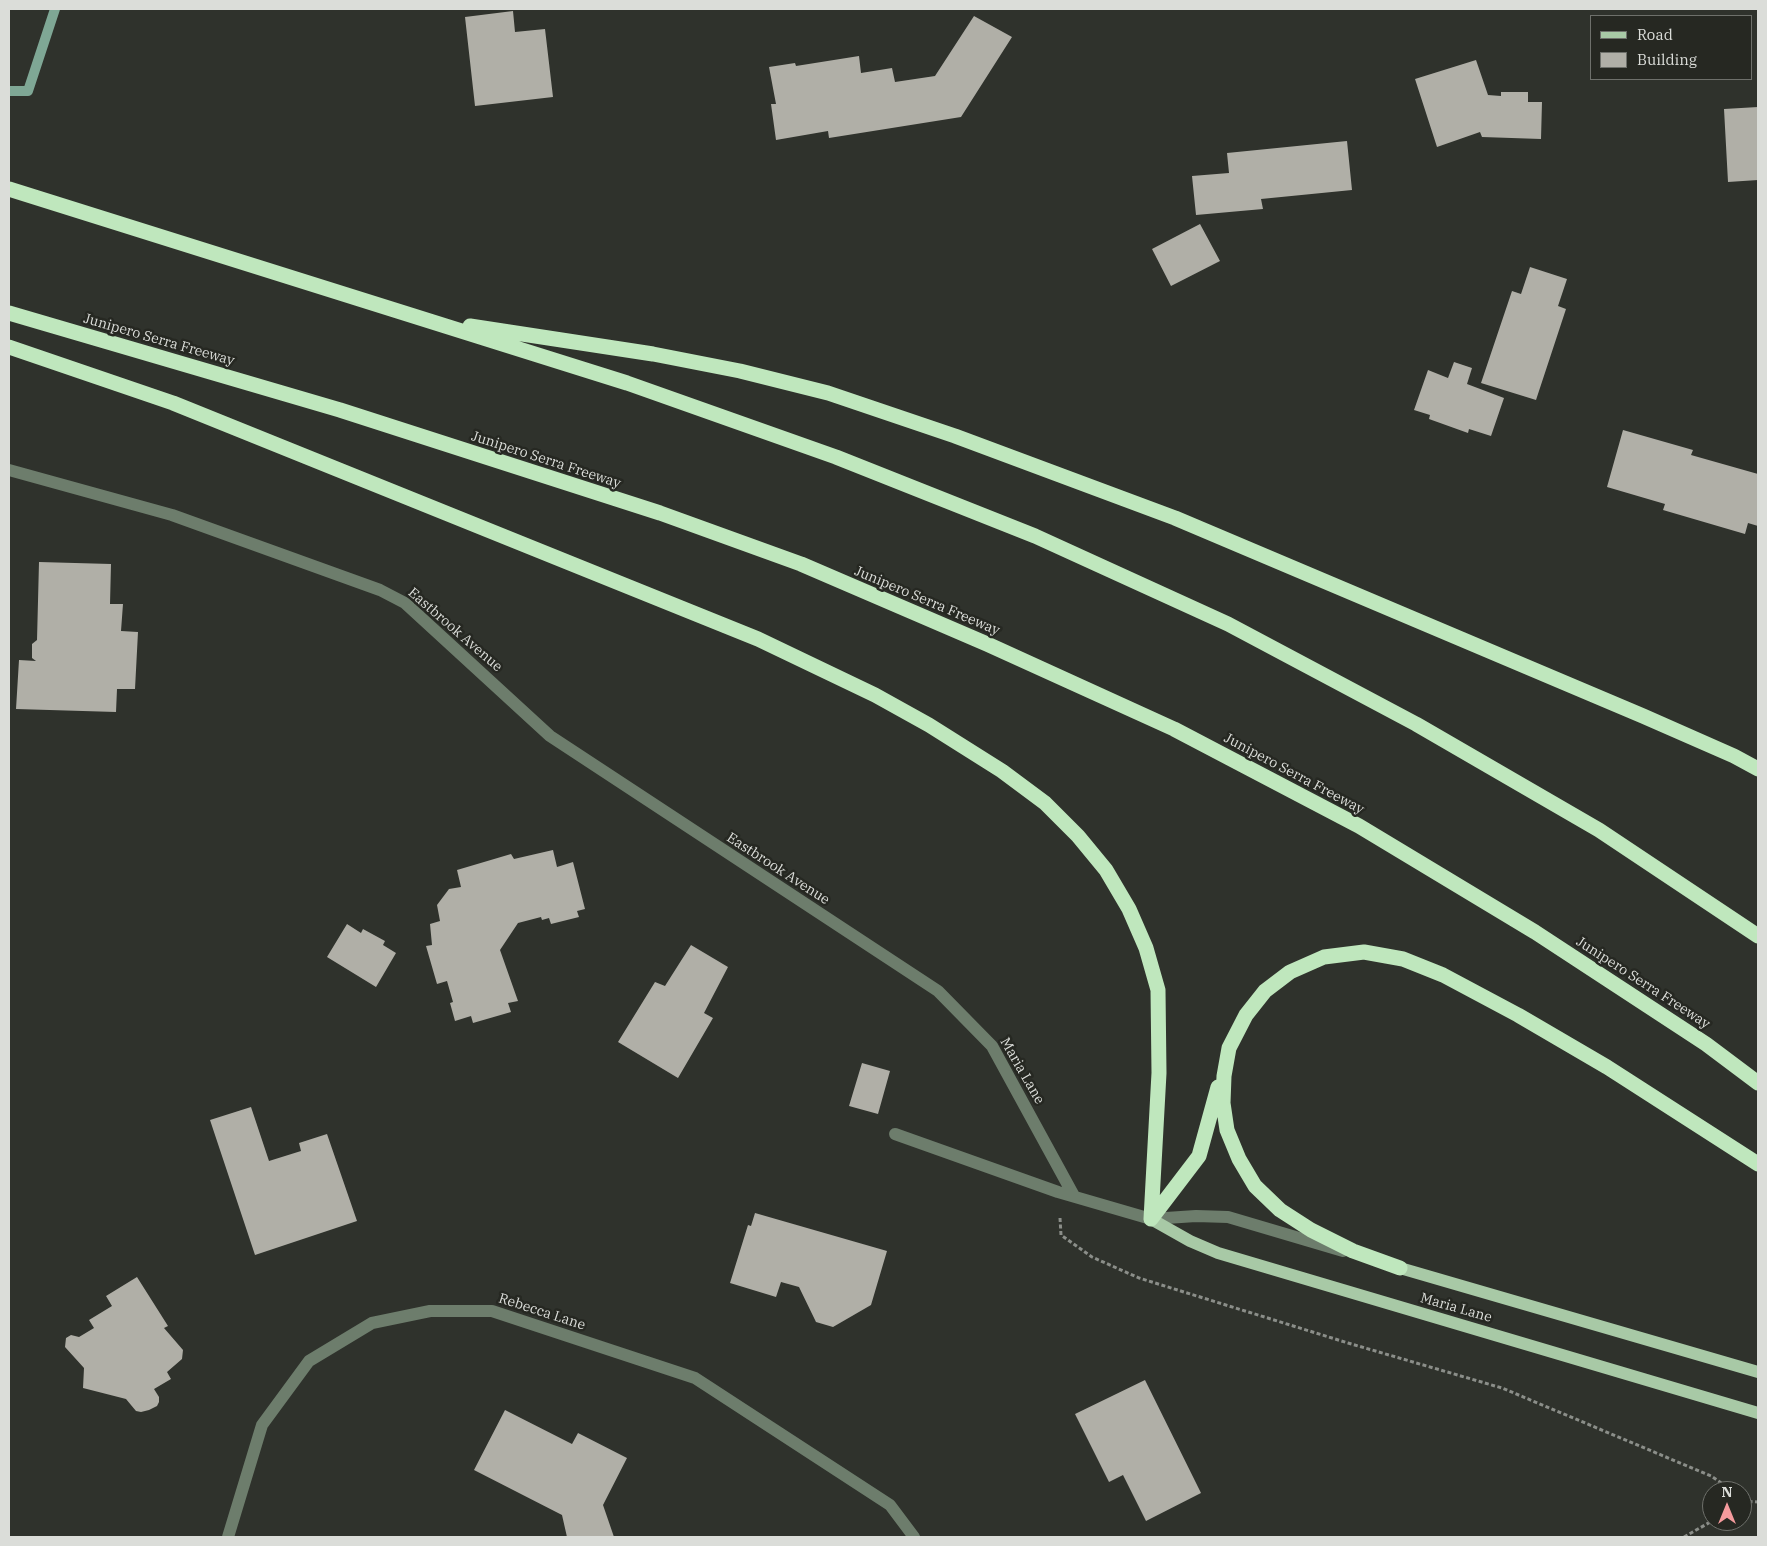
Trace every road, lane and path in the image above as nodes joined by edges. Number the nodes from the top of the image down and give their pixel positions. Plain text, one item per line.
1 (9, 189) edge
2 (9, 313) edge
3 (422, 318) junction
4 (9, 347) edge
5 (9, 470) edge
6 (1758, 769) edge
7 (827, 919) joint
8 (1758, 936) edge
9 (1229, 1048) junction
10 (1758, 1083) edge
11 (895, 1134) dead end
12 (1758, 1164) edge
13 (1058, 1192) junction
14 (1074, 1196) junction
15 (1151, 1219) junction
16 (1400, 1268) junction
17 (1758, 1372) edge
18 (1758, 1414) edge
19 (1718, 1481) edge
20 (1702, 1527) edge
21 (228, 1537) edge
22 (914, 1537) edge
23 (1684, 1537) edge

1 - 3 highway
2 - 10 highway, Junipero Serra Freeway
3 - 6 highway
3 - 8 highway
4 - 15 highway
5 - 7 street, Eastbrook Avenue
7 - 14 street, Maria Lane
9 - 12 highway
9 - 15 highway
9 - 16 highway
11 - 13 street
13 - 14 street
13 - 19 path
14 - 15 street, Maria Lane
15 - 16 street, Maria Lane
15 - 18 main road, Maria Lane
16 - 17 main road, Maria Lane
20 - 23 path
21 - 22 street, Rebecca Lane

